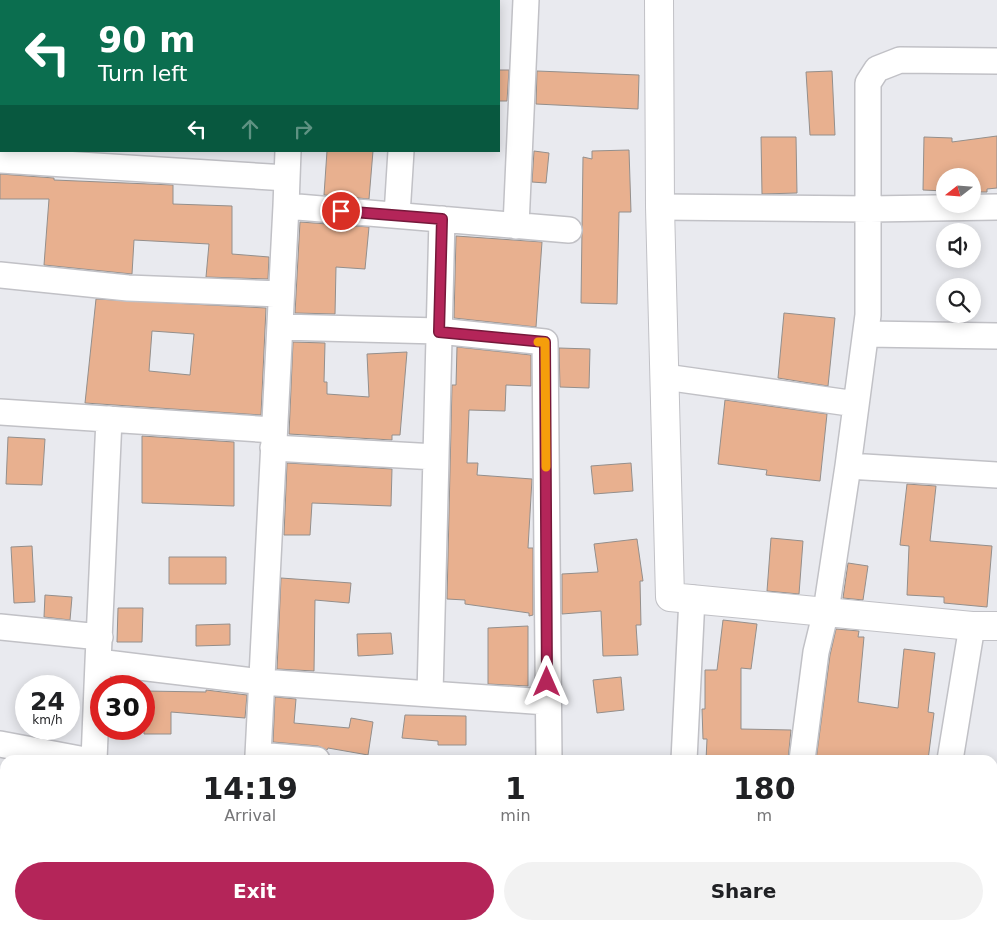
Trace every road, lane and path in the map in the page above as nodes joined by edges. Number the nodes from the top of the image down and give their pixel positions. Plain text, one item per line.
1 (526, 0) edge
2 (658, 0) edge
3 (997, 61) edge
4 (288, 152) edge
5 (401, 152) edge
6 (0, 160) edge
7 (287, 178) junction
8 (286, 206) junction
9 (660, 207) junction
10 (997, 207) edge
11 (870, 209) junction
12 (397, 216) junction
13 (442, 219) junction
14 (516, 226) junction
15 (569, 230) dead end
16 (0, 274) edge
17 (281, 294) junction
18 (280, 327) junction
19 (439, 332) junction
20 (866, 334) junction
21 (997, 336) edge
22 (665, 377) junction
23 (856, 404) junction
24 (0, 412) edge
25 (109, 419) junction
26 (274, 439) junction
27 (436, 457) junction
28 (848, 466) junction
29 (997, 475) edge
30 (692, 598) junction
31 (826, 611) junction
32 (984, 626) edge
33 (0, 627) edge
34 (100, 637) junction
35 (98, 662) junction
36 (262, 682) junction
37 (430, 694) junction
38 (547, 702) junction
39 (0, 744) edge
40 (58, 755) edge
41 (94, 755) edge
42 (258, 755) edge
43 (549, 755) edge
44 (684, 755) edge
45 (803, 755) edge
46 (951, 755) edge

1 - 14 street
2 - 9 street
3 - 11 street
4 - 7 street
5 - 12 street
6 - 7 street
7 - 8 street
8 - 12 street
8 - 17 street
9 - 11 street
9 - 22 street
10 - 11 street
11 - 20 street
12 - 13 street
13 - 14 street
13 - 19 street
14 - 15 street
16 - 17 street
17 - 18 street
18 - 19 street
18 - 26 street
19 - 27 street
19 - 38 street
20 - 21 street
20 - 23 street
22 - 23 street
22 - 30 street
23 - 28 street
24 - 25 street
25 - 26 street
25 - 34 street
26 - 27 street
26 - 36 street
27 - 37 street
28 - 29 street
28 - 31 street
30 - 31 street
30 - 44 street
31 - 32 street
31 - 45 street
32 - 46 street
33 - 34 street
34 - 35 street
35 - 36 street
35 - 41 street
36 - 37 street
36 - 42 street
37 - 38 street
38 - 43 street
39 - 40 street

